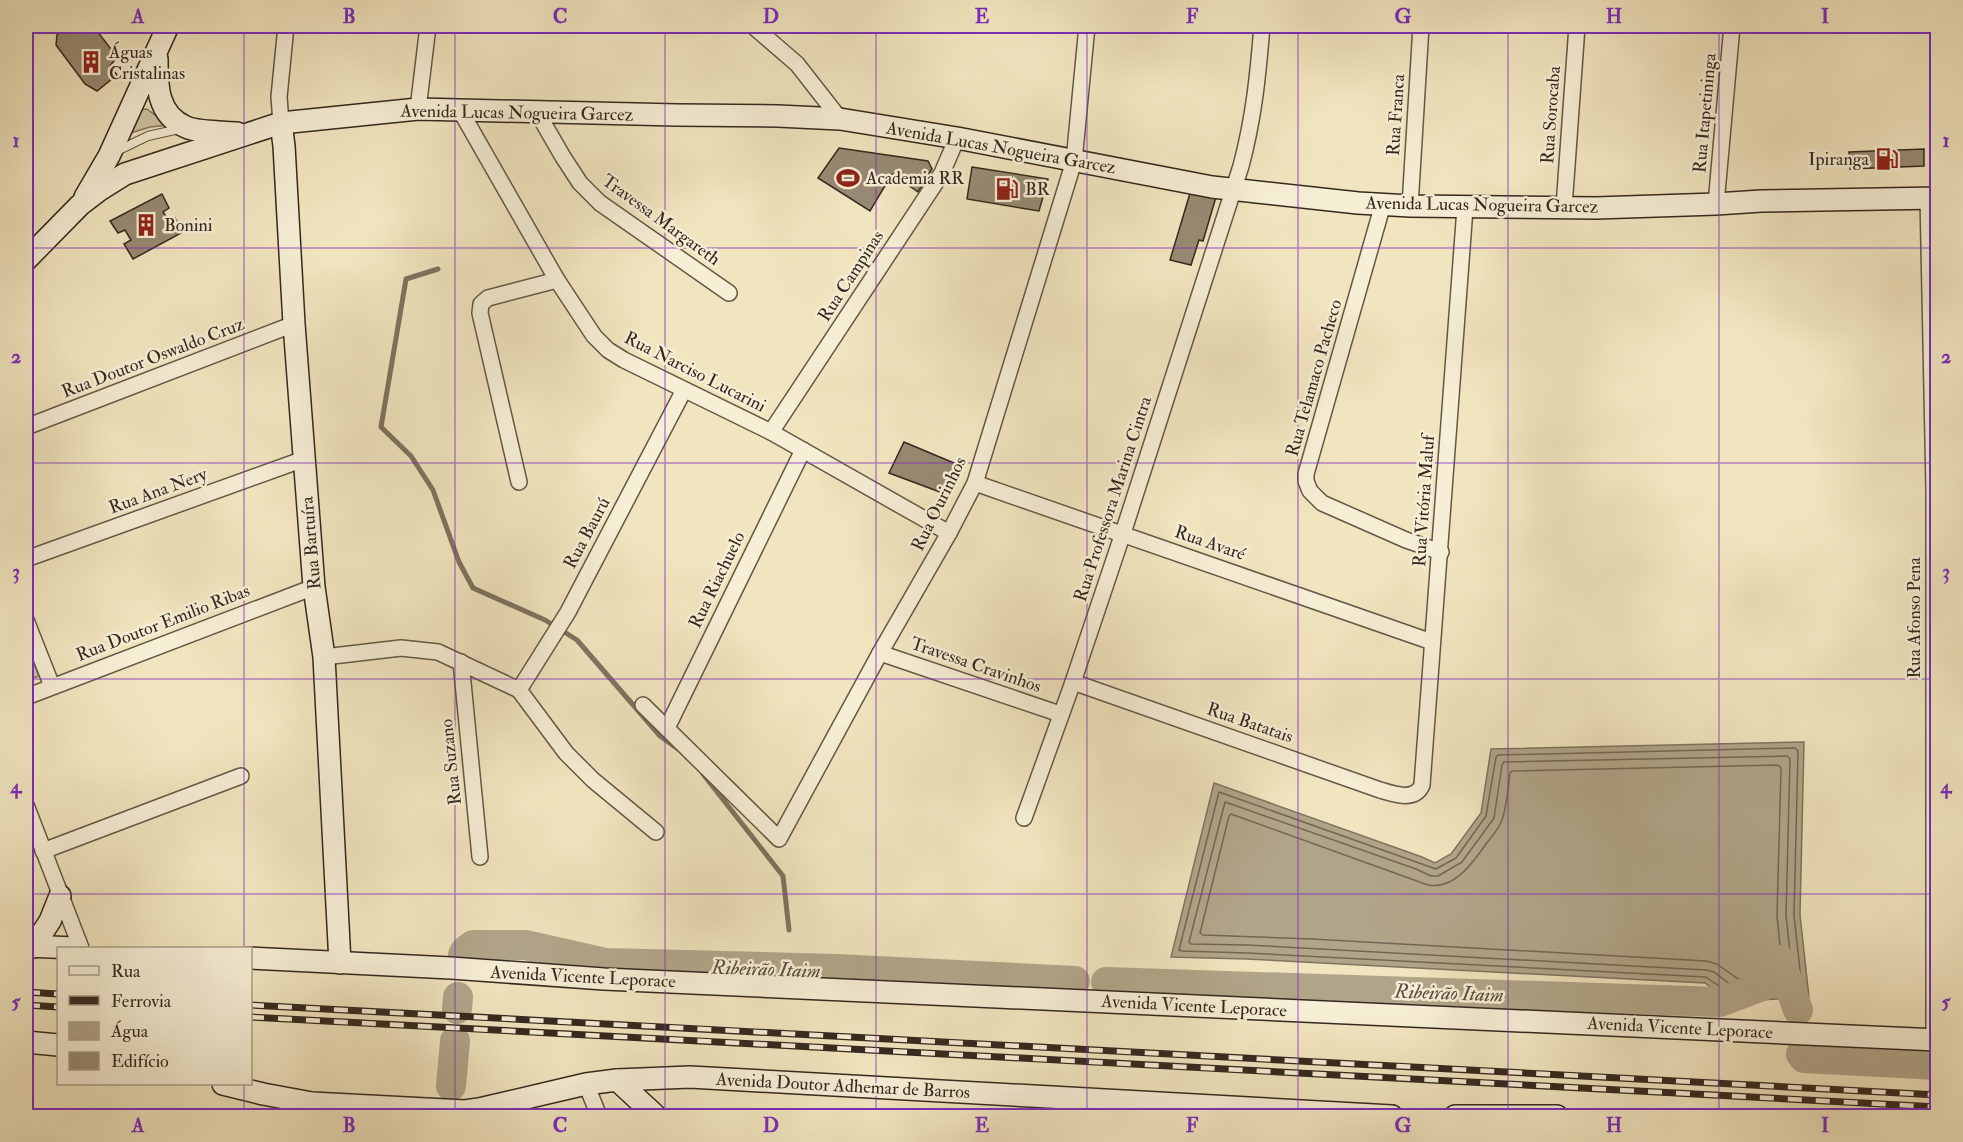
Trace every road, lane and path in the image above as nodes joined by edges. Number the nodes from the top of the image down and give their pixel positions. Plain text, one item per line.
1 (168, 26) edge
2 (286, 26) edge
3 (428, 26) edge
4 (753, 26) edge
5 (1087, 26) edge
6 (1262, 26) edge
7 (1422, 26) edge
8 (1577, 26) edge
9 (1732, 26) edge
10 (157, 53) junction
11 (418, 109) junction
12 (460, 110) junction
13 (537, 112) junction
14 (840, 119) junction
15 (281, 123) junction
16 (186, 128) junction
17 (246, 134) junction
18 (957, 138) junction
19 (109, 156) junction
20 (1074, 161) junction
21 (1234, 190) junction
22 (1933, 198) edge
23 (1383, 204) junction
24 (1716, 204) junction
25 (80, 205) junction
26 (1410, 206) junction
27 (1563, 207) junction
28 (1465, 208) junction
29 (26, 260) edge
30 (556, 280) junction
31 (729, 293) dead end
32 (294, 324) junction
33 (684, 390) junction
34 (26, 427) edge
35 (771, 432) junction
36 (803, 450) junction
37 (304, 459) junction
38 (519, 482) dead end
39 (975, 483) junction
40 (1936, 489) edge
41 (949, 532) junction
42 (1123, 533) junction
43 (1441, 552) junction
44 (26, 559) edge
45 (314, 587) junction
46 (26, 620) edge
47 (1432, 642) junction
48 (880, 653) junction
49 (324, 657) junction
50 (461, 662) junction
51 (1073, 682) junction
52 (52, 686) junction
53 (519, 690) junction
54 (26, 697) edge
55 (643, 705) dead end
56 (1060, 714) junction
57 (667, 728) junction
58 (242, 776) dead end
59 (1415, 795) joint
60 (26, 805) edge
61 (1024, 818) dead end
62 (656, 832) dead end
63 (43, 851) junction
64 (480, 857) dead end
65 (60, 896) junction
66 (29, 946) edge
67 (57, 947) edge
68 (81, 947) edge
69 (252, 958) edge
70 (340, 963) junction
71 (1936, 1039) edge
72 (26, 1042) edge
73 (57, 1045) edge
74 (617, 1080) junction
75 (586, 1084) junction
76 (229, 1085) edge
77 (474, 1112) edge
78 (599, 1116) edge
79 (656, 1116) edge
80 (1392, 1116) edge
81 (1455, 1116) edge
82 (1557, 1116) edge

1 - 10 main road
2 - 15 street
3 - 11 street
4 - 14 street
5 - 20 street, Rua Ourinhos
6 - 21 street, Rua Professora Marina Cintra
7 - 26 street, Rua Franca
8 - 27 street, Rua Sorocaba
9 - 24 street, Rua Itapetininga
10 - 16 main road
10 - 19 main road
11 - 12 main road, Avenida Lucas Nogueira Garcez
11 - 15 main road, Avenida Lucas Nogueira Garcez
12 - 13 main road, Avenida Lucas Nogueira Garcez
12 - 30 street, Rua Narciso Lucarini
13 - 14 main road, Avenida Lucas Nogueira Garcez
13 - 31 street, Travessa Margareth
14 - 18 main road, Avenida Lucas Nogueira Garcez
15 - 17 main road, Avenida Lucas Nogueira Garcez
15 - 32 main road, Rua Bartuíra
16 - 17 main road
16 - 19 lane
17 - 25 main road, Avenida Lucas Nogueira Garcez
18 - 20 main road, Avenida Lucas Nogueira Garcez
18 - 35 street, Rua Campinas
19 - 25 main road
20 - 21 main road, Avenida Lucas Nogueira Garcez
20 - 39 street, Rua Ourinhos
21 - 23 main road, Avenida Lucas Nogueira Garcez
21 - 42 street, Rua Professora Marina Cintra
22 - 24 main road, Avenida Lucas Nogueira Garcez
22 - 40 street, Rua Afonso Pena
23 - 26 main road, Avenida Lucas Nogueira Garcez
23 - 43 street, Rua Telamaco Pacheco
24 - 27 main road, Avenida Lucas Nogueira Garcez
25 - 29 main road
26 - 28 main road, Avenida Lucas Nogueira Garcez
27 - 28 main road, Avenida Lucas Nogueira Garcez
28 - 43 street, Rua Vitória Maluf
30 - 33 street, Rua Narciso Lucarini
30 - 38 street
32 - 34 street, Rua Doutor Oswaldo Cruz
32 - 37 main road, Rua Bartuíra
33 - 35 street, Rua Narciso Lucarini
33 - 53 street, Rua Baurú
35 - 36 street, Rua Narciso Lucarini
36 - 41 street, Rua Narciso Lucarini
36 - 57 street, Rua Riachuelo
37 - 44 street, Rua Ana Nery
37 - 45 main road, Rua Bartuíra
39 - 41 street, Rua Ourinhos
39 - 42 street, Rua Avaré
40 - 71 street, Rua Afonso Pena
41 - 48 street, Rua Ourinhos
42 - 47 street, Rua Avaré
42 - 51 street, Rua Professora Marina Cintra
43 - 47 street, Rua Vitória Maluf
45 - 49 main road, Rua Bartuíra
45 - 52 street, Rua Doutor Emilio Ribas
46 - 52 street
47 - 59 street, Rua Vitória Maluf
48 - 56 street, Travessa Cravinhos
48 - 57 street, Rua Ourinhos
49 - 50 street
49 - 70 main road, Rua Bartuíra
50 - 53 street
50 - 64 street, Rua Suzano
51 - 56 street, Rua Professora Marina Cintra
51 - 59 street, Rua Batatais
52 - 54 street, Rua Doutor Emilio Ribas
53 - 62 street
55 - 57 street
56 - 61 street, Rua Professora Marina Cintra
58 - 63 street
60 - 63 street
63 - 65 street
65 - 66 main road
65 - 68 street
66 - 67 main road
69 - 70 main road, Avenida Vicente Leporace
70 - 71 main road, Avenida Vicente Leporace
72 - 73 main road
74 - 75 main road, Avenida Doutor Adhemar de Barros
74 - 79 main road
74 - 80 main road, Avenida Doutor Adhemar de Barros
75 - 77 main road, Avenida Doutor Adhemar de Barros
75 - 78 street
76 - 77 main road, Avenida Doutor Adhemar de Barros
81 - 82 main road

